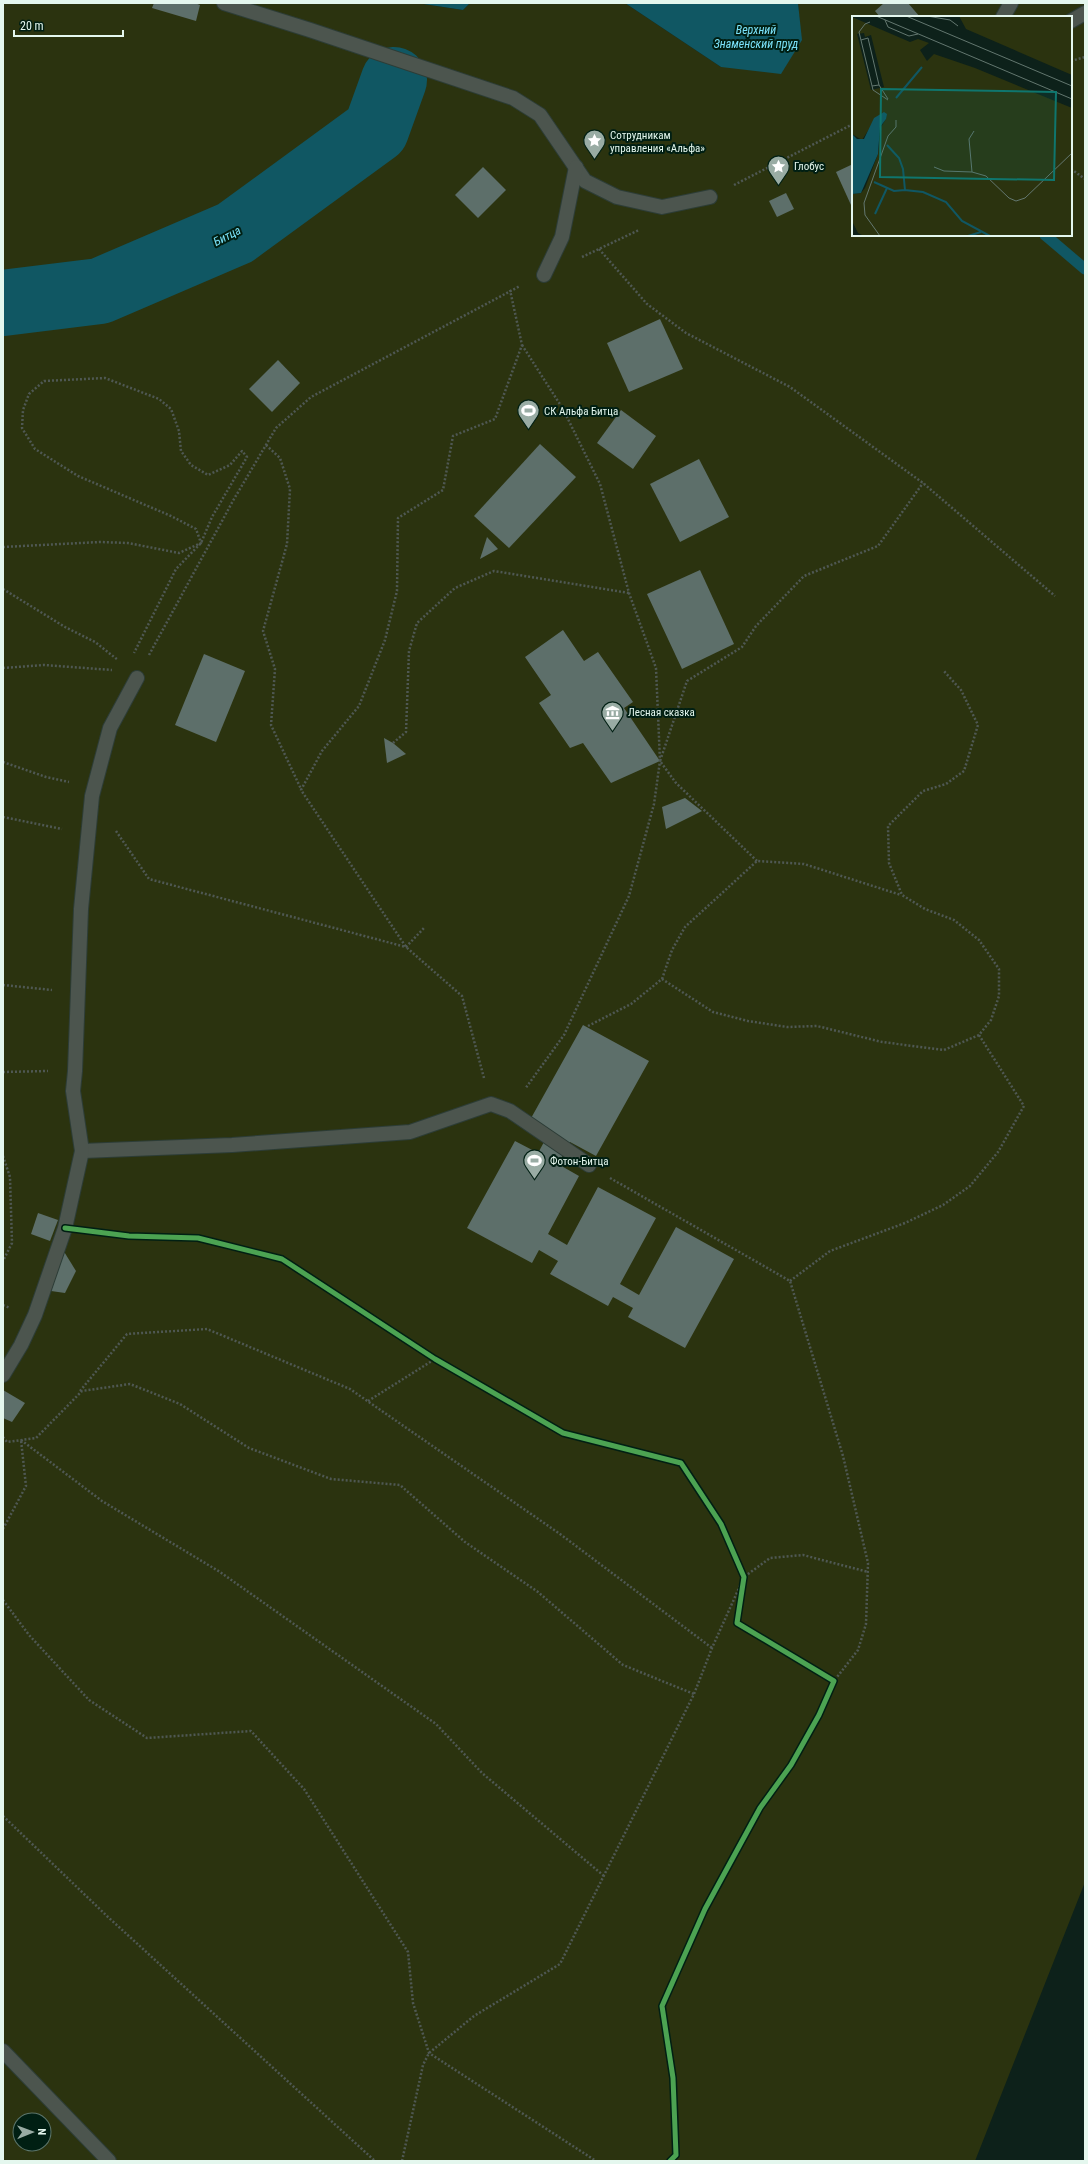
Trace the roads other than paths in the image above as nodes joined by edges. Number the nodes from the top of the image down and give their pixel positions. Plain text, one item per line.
1 (224, 3) edge
2 (1012, 3) edge
3 (1085, 13) edge
4 (1004, 16) edge
5 (1072, 20) edge
6 (576, 167) junction
7 (710, 197) road end
8 (544, 275) road end
9 (137, 678) road end
10 (82, 1151) junction
11 (589, 1165) road end
12 (3, 1375) edge
13 (3, 2051) edge
14 (109, 2161) edge

1 - 6 lane
2 - 4 lane
3 - 5 lane
6 - 7 lane
6 - 8 lane
9 - 10 lane
10 - 11 lane
10 - 12 lane
13 - 14 lane

